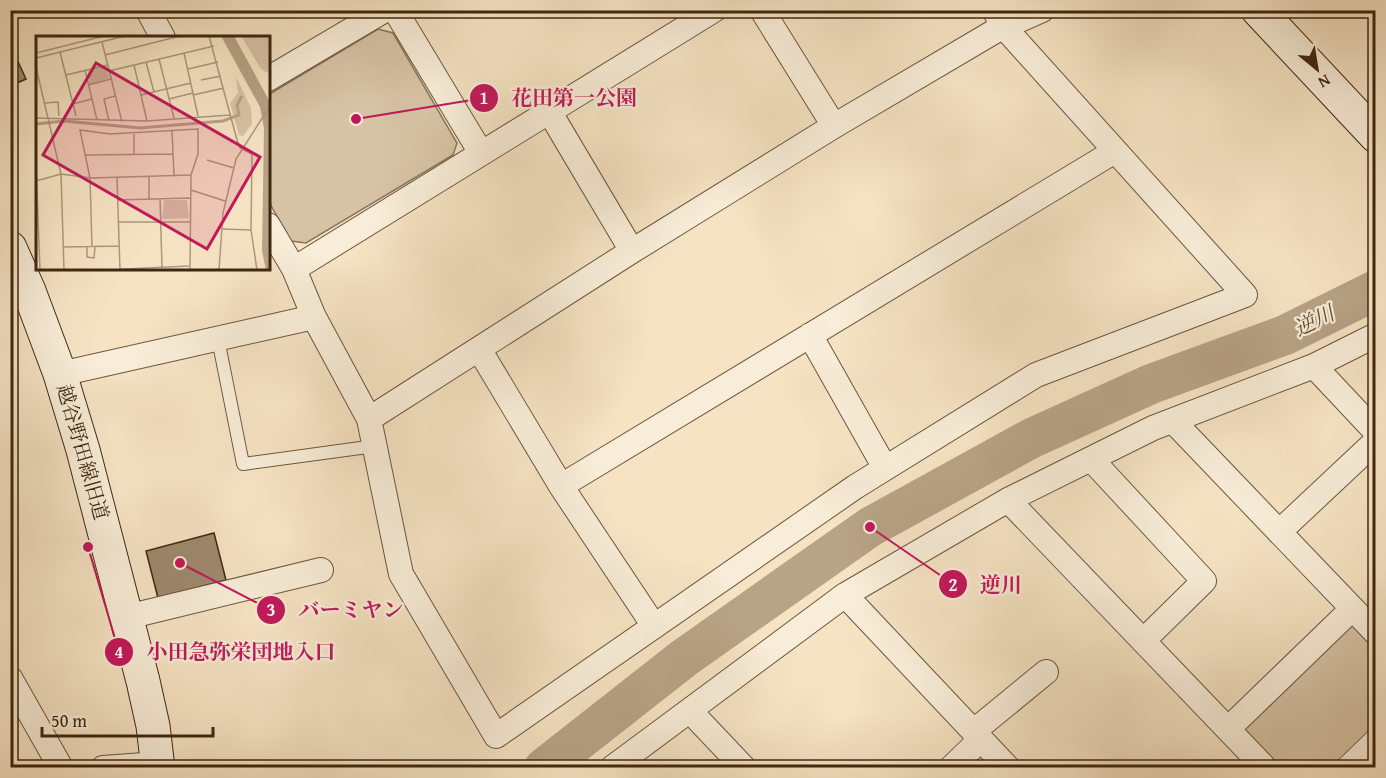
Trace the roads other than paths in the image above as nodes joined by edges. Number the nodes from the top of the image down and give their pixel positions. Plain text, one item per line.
1 (148, 10) edge
2 (385, 10) edge
3 (395, 10) edge
4 (714, 10) edge
5 (762, 10) edge
6 (1042, 10) edge
7 (1258, 10) edge
8 (999, 19) edge
9 (162, 36) edge
10 (270, 78) edge
11 (549, 111) junction
12 (834, 126) junction
13 (1376, 136) edge
14 (1115, 151) junction
15 (481, 153) junction
16 (270, 228) edge
17 (10, 248) edge
18 (632, 251) junction
19 (294, 269) junction
20 (314, 317) junction
21 (810, 335) junction
22 (1376, 335) edge
23 (218, 339) junction
24 (478, 349) junction
25 (1314, 366) junction
26 (60, 374) junction
27 (369, 419) junction
28 (1173, 421) junction
29 (1376, 432) edge
30 (1376, 441) edge
31 (375, 446) junction
32 (1091, 459) junction
33 (885, 468) junction
34 (561, 486) junction
35 (1008, 500) junction
36 (1279, 531) junction
37 (321, 570) dead end
38 (846, 595) junction
39 (1353, 609) junction
40 (128, 617) junction
41 (654, 626) junction
42 (1376, 633) edge
43 (1143, 641) junction
44 (1046, 672) dead end
45 (10, 678) edge
46 (690, 711) junction
47 (1228, 729) junction
48 (977, 735) junction
49 (1376, 741) edge
50 (159, 766) edge
51 (61, 768) edge
52 (103, 768) edge
53 (612, 768) edge
54 (744, 768) edge
55 (951, 768) edge
56 (1008, 768) edge
57 (1265, 768) edge
58 (1348, 768) edge

1 - 9 street
2 - 10 street
3 - 15 street
4 - 11 street
5 - 12 street
6 - 8 street
7 - 13 street
8 - 12 street
8 - 14 street
11 - 15 street
11 - 18 street
12 - 18 street
14 - 21 street
14 - 33 street
15 - 19 street
16 - 19 street
17 - 26 street, 越谷野田線旧道
18 - 24 street
19 - 20 street
20 - 23 street
20 - 27 street
21 - 33 street
21 - 34 street
22 - 25 street
23 - 26 street
23 - 31 lane
24 - 27 street
24 - 34 street
25 - 28 street
25 - 29 street
26 - 40 street, 越谷野田線旧道
27 - 31 street
28 - 32 street
28 - 36 street
30 - 36 street
31 - 41 street
32 - 35 street
32 - 43 street
33 - 41 street
34 - 41 street
35 - 38 street
35 - 43 street
36 - 39 street
37 - 40 street
38 - 46 street
38 - 48 street
39 - 42 street
39 - 47 street
40 - 50 street, 越谷野田線旧道
43 - 47 street
44 - 48 street
45 - 51 street
46 - 53 street
46 - 54 street
47 - 57 street
48 - 55 street
48 - 56 street
49 - 58 street
50 - 52 street

